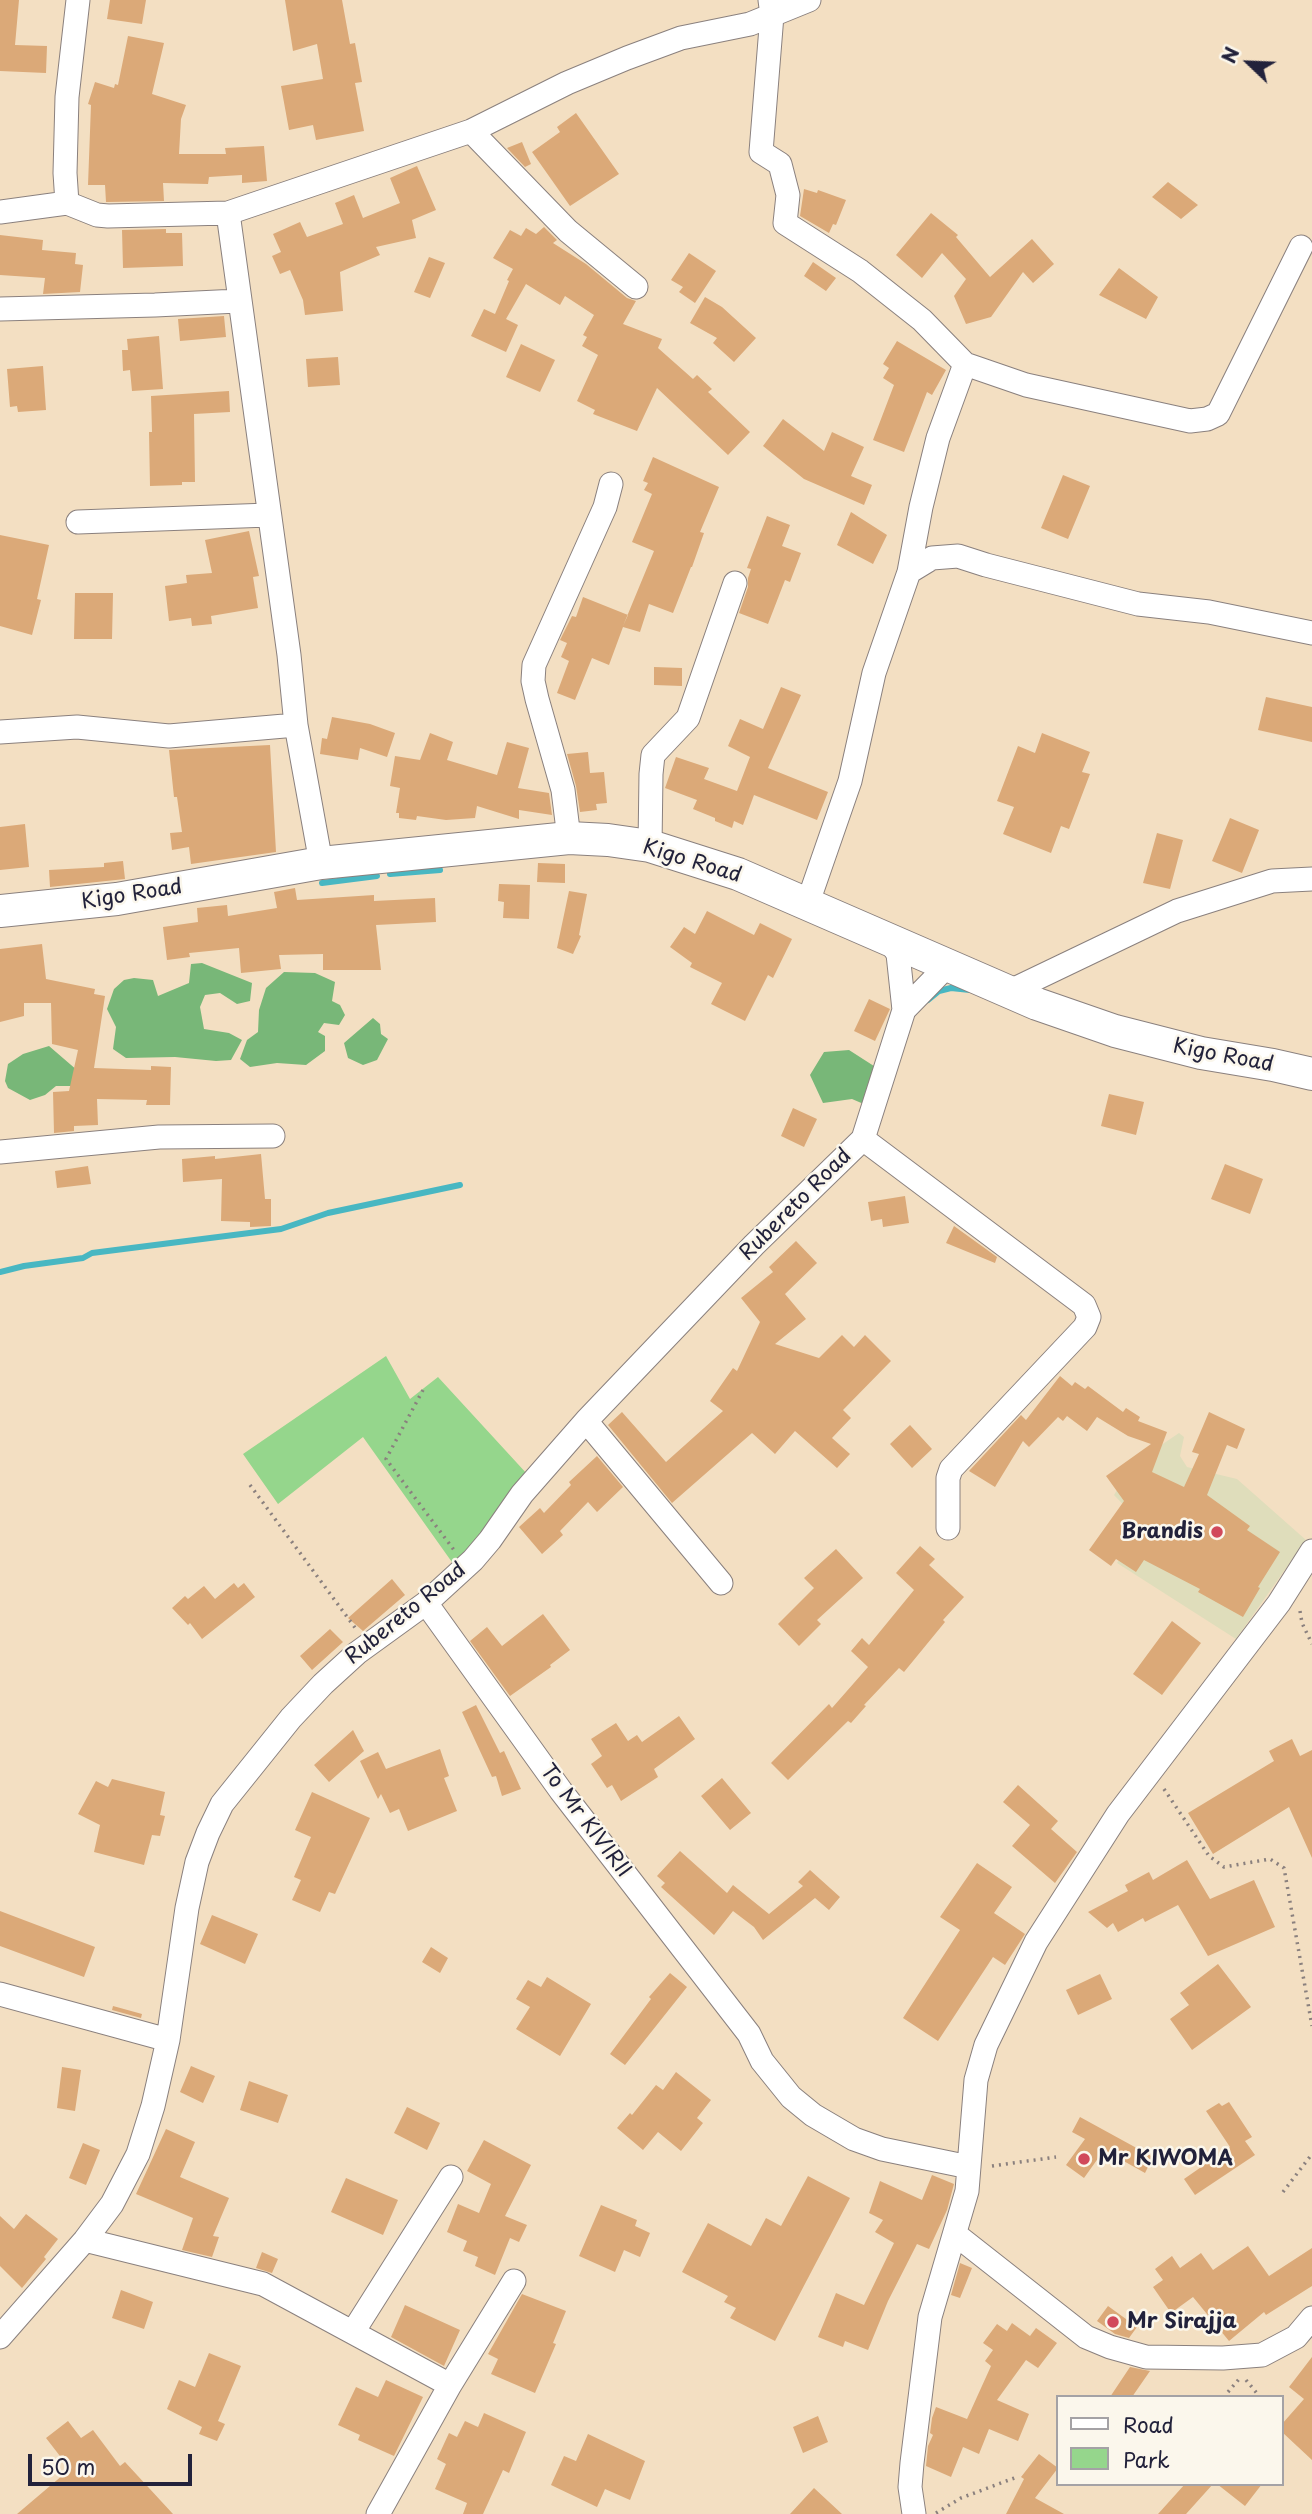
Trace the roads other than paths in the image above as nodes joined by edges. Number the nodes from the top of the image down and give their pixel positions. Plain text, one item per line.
1 (78, 0) edge
2 (809, 0) edge
3 (771, 8) edge
4 (471, 131) junction
5 (67, 203) junction
6 (0, 212) edge
7 (228, 213) junction
8 (1301, 247) dead end
9 (636, 287) dead end
10 (238, 301) junction
11 (0, 309) edge
12 (965, 364) junction
13 (611, 484) dead end
14 (269, 515) junction
15 (78, 522) dead end
16 (909, 572) junction
17 (735, 583) dead end
18 (1312, 633) edge
19 (296, 725) junction
20 (0, 732) edge
21 (569, 838) junction
22 (650, 846) junction
23 (321, 863) junction
24 (1312, 879) edge
25 (807, 905) junction
26 (0, 911) edge
27 (889, 940) junction
28 (947, 966) junction
29 (1008, 992) junction
30 (904, 1010) junction
31 (1312, 1074) edge
32 (273, 1136) dead end
33 (863, 1139) junction
34 (0, 1152) edge
35 (586, 1421) junction
36 (948, 1528) dead end
37 (1312, 1551) edge
38 (721, 1583) dead end
39 (426, 1603) junction
40 (0, 1994) edge
41 (168, 2040) junction
42 (969, 2167) junction
43 (451, 2177) dead end
44 (955, 2234) junction
45 (85, 2240) junction
46 (514, 2281) dead end
47 (1312, 2318) edge
48 (353, 2332) junction
49 (0, 2337) edge
50 (450, 2385) junction
51 (378, 2514) edge
52 (914, 2514) edge

1 - 5 street
2 - 3 street
3 - 4 street
3 - 12 street
4 - 7 street
4 - 9 street
5 - 6 street
5 - 7 street
7 - 10 street
8 - 12 street
10 - 11 street
10 - 14 street
12 - 16 street
13 - 21 street
14 - 15 street
14 - 19 street
16 - 18 street
16 - 25 street
17 - 22 street
19 - 20 street
19 - 23 street
21 - 22 street, Kigo Road
21 - 23 street, Kigo Road
22 - 25 street, Kigo Road
23 - 26 street, Kigo Road
24 - 29 street
25 - 27 street, Kigo Road
27 - 28 street, Kigo Road
27 - 30 street
28 - 29 street, Kigo Road
28 - 30 street, Rubereto Road
29 - 31 street, Kigo Road
30 - 33 street, Rubereto Road
32 - 34 street
33 - 35 street, Rubereto Road
33 - 36 street
35 - 38 street
35 - 39 street, Rubereto Road
37 - 42 street
39 - 41 street, Rubereto Road
39 - 42 street, To Mr KIVIRII
40 - 41 street
41 - 45 street, Rubereto Road
42 - 44 street
43 - 48 street
44 - 47 street
44 - 52 street
45 - 48 street
45 - 49 street, Rubereto Road
46 - 50 street
48 - 50 street
50 - 51 street

